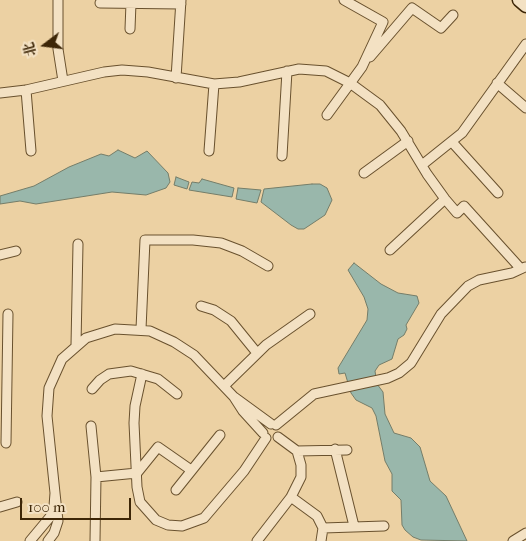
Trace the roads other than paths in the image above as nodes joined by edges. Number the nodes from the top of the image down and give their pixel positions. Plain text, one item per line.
1 (58, 0) edge
2 (344, 0) edge
3 (519, 0) edge
4 (181, 2) edge
5 (100, 3) dead end
6 (130, 3) junction
7 (526, 6) edge
8 (453, 15) dead end
9 (383, 22) junction
10 (130, 29) dead end
11 (393, 30) junction
12 (526, 44) edge
13 (362, 67) junction
14 (287, 71) junction
15 (176, 78) junction
16 (63, 81) junction
17 (350, 82) junction
18 (497, 83) junction
19 (214, 84) junction
20 (26, 90) junction
21 (0, 93) edge
22 (526, 108) edge
23 (327, 114) dead end
24 (408, 141) junction
25 (452, 142) junction
26 (30, 151) dead end
27 (210, 151) dead end
28 (282, 156) dead end
29 (422, 165) junction
30 (364, 173) dead end
31 (498, 193) dead end
32 (445, 198) junction
33 (78, 244) dead end
34 (390, 250) dead end
35 (16, 251) dead end
36 (0, 255) edge
37 (268, 266) dead end
38 (524, 267) edge
39 (201, 306) dead end
40 (8, 314) dead end
41 (310, 314) dead end
42 (141, 329) junction
43 (76, 345) junction
44 (257, 353) junction
45 (142, 374) junction
46 (224, 386) junction
47 (92, 389) dead end
48 (3, 393) edge
49 (177, 394) dead end
50 (234, 397) junction
51 (273, 424) junction
52 (91, 426) dead end
53 (220, 435) dead end
54 (265, 435) junction
55 (278, 437) junction
56 (6, 443) dead end
57 (335, 449) junction
58 (347, 450) dead end
59 (297, 451) junction
60 (191, 470) junction
61 (136, 473) junction
62 (96, 477) junction
63 (176, 490) dead end
64 (55, 493) junction
65 (291, 497) junction
66 (17, 502) dead end
67 (0, 507) edge
68 (354, 526) junction
69 (384, 526) dead end
70 (323, 528) junction
71 (526, 533) edge
72 (30, 541) edge
73 (48, 541) edge
74 (95, 541) edge
75 (257, 541) edge
76 (321, 541) edge
77 (513, 541) edge

1 - 16 street
2 - 9 street
3 - 7 main road
4 - 6 street
4 - 15 street
5 - 6 street
6 - 10 street
8 - 11 street
9 - 11 street
9 - 13 street
11 - 13 street
12 - 18 street
13 - 17 street
14 - 17 street
14 - 19 street
14 - 28 street
15 - 16 street
15 - 19 street
16 - 20 street
17 - 23 street
17 - 24 street
18 - 22 street
18 - 25 street
19 - 27 street
20 - 21 street
20 - 26 street
24 - 29 street
24 - 30 street
25 - 29 street
25 - 31 street
29 - 32 street
32 - 34 street
32 - 38 street
33 - 43 street
35 - 36 street
37 - 42 street
38 - 51 street
39 - 44 street
40 - 48 street
41 - 44 street
42 - 43 street
42 - 46 street
43 - 64 street
44 - 46 street
45 - 47 street
45 - 49 street
45 - 61 street
46 - 50 street
48 - 56 street
50 - 51 street
50 - 54 street
51 - 54 street
51 - 55 street
52 - 62 street
53 - 60 street
54 - 55 street
54 - 61 street
55 - 59 street
57 - 58 street
57 - 59 street
57 - 68 street
59 - 65 street
60 - 61 street
60 - 63 street
61 - 62 street
62 - 74 street
64 - 72 street
64 - 73 street
65 - 70 street
65 - 75 street
66 - 67 street
68 - 69 street
68 - 70 street
70 - 76 street
71 - 77 street

